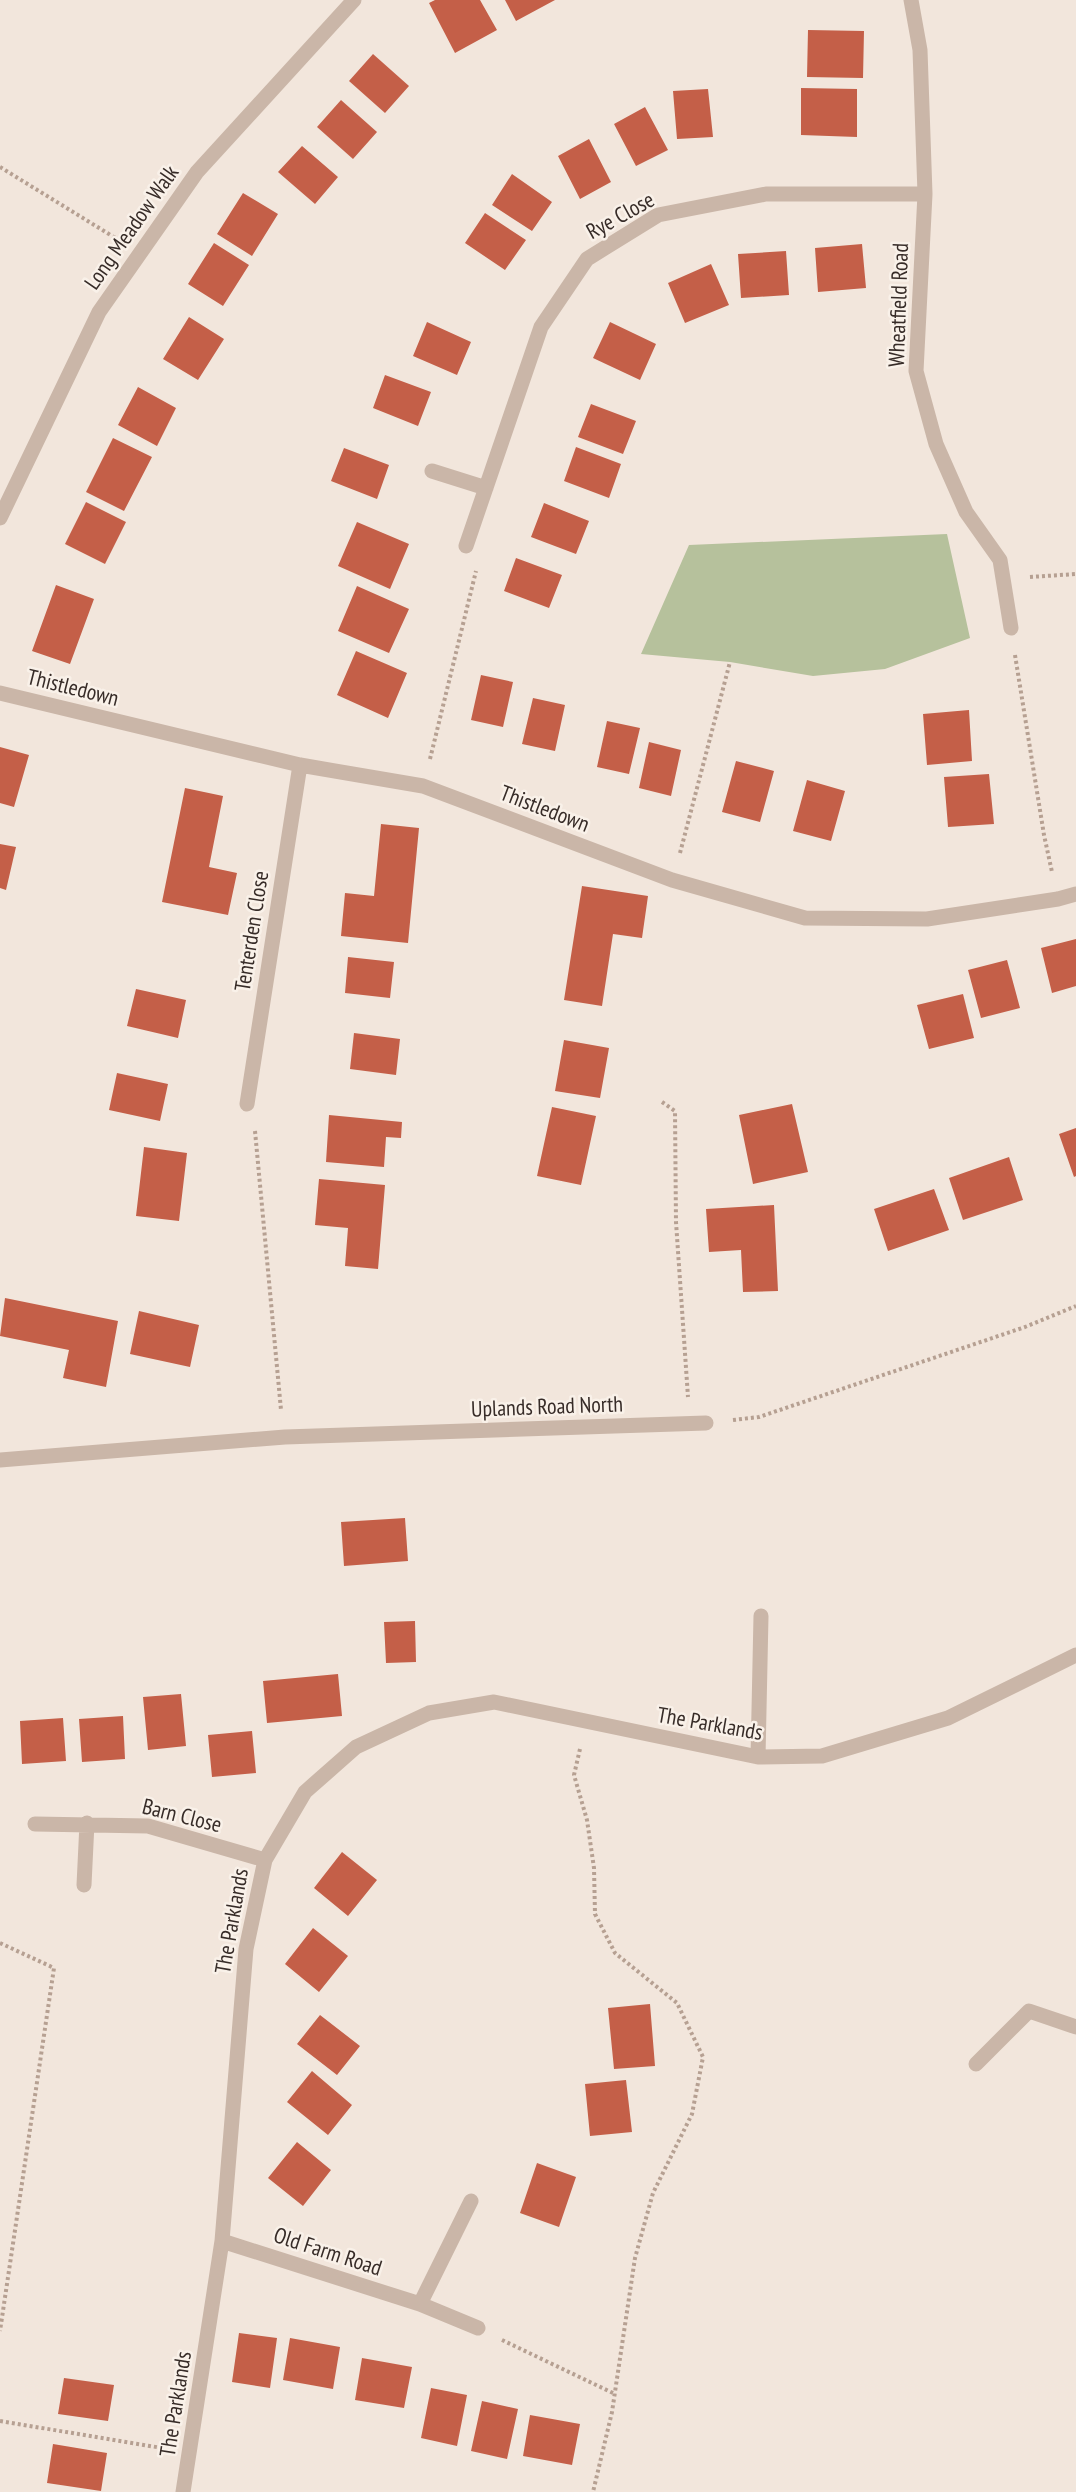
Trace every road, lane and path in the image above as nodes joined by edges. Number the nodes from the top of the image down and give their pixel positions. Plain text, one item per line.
1 (354, 0) edge
2 (911, 0) edge
3 (0, 167) edge
4 (925, 194) junction
5 (140, 253) junction
6 (432, 471) dead end
7 (486, 488) junction
8 (1, 514) edge
9 (466, 546) joint
10 (1076, 574) edge
11 (1003, 578) junction
12 (1011, 628) joint
13 (730, 662) dead end
14 (0, 693) edge
15 (300, 765) junction
16 (423, 786) junction
17 (672, 880) junction
18 (1076, 894) edge
19 (1059, 899) junction
20 (662, 1102) dead end
21 (247, 1104) joint
22 (1076, 1306) edge
23 (706, 1423) joint
24 (690, 1424) junction
25 (285, 1437) junction
26 (0, 1460) edge
27 (761, 1616) dead end
28 (1076, 1654) edge
29 (586, 1722) junction
30 (758, 1757) junction
31 (87, 1823) junction
32 (35, 1824) dead end
33 (265, 1860) junction
34 (84, 1885) dead end
35 (0, 1943) edge
36 (1076, 2027) edge
37 (976, 2064) dead end
38 (471, 2201) dead end
39 (222, 2241) junction
40 (420, 2304) junction
41 (478, 2328) joint
42 (0, 2331) edge
43 (615, 2394) junction
44 (0, 2421) edge
45 (190, 2452) junction
46 (183, 2492) edge
47 (593, 2492) edge

1 - 5 street, Long Meadow Walk
2 - 4 street, Wheatfield Road
3 - 5 path
4 - 7 street, Rye Close
4 - 11 street, Wheatfield Road
5 - 8 street, Long Meadow Walk
6 - 7 street
7 - 9 street, Rye Close
9 - 16 path
10 - 11 path
11 - 12 street, Wheatfield Road
12 - 19 path
13 - 17 path
14 - 15 street, Thistledown
15 - 16 street, Thistledown
15 - 21 street, Tenterden Close
16 - 17 street, Thistledown
17 - 19 street, Thistledown
18 - 19 street, Thistledown
20 - 24 path
21 - 25 path
22 - 23 path
23 - 24 street, Uplands Road North
24 - 25 street, Uplands Road North
25 - 26 street, Uplands Road North
27 - 30 street
28 - 30 street, The Parklands
29 - 30 street, The Parklands
29 - 33 street, The Parklands
29 - 43 path
31 - 32 street, Barn Close
31 - 33 street, Barn Close
31 - 34 street
33 - 39 street, The Parklands
35 - 42 path
36 - 37 street
38 - 40 street
39 - 40 street, Old Farm Road
39 - 45 street, The Parklands
40 - 41 street, Old Farm Road
41 - 43 path
43 - 47 path
44 - 45 path
45 - 46 street, The Parklands

